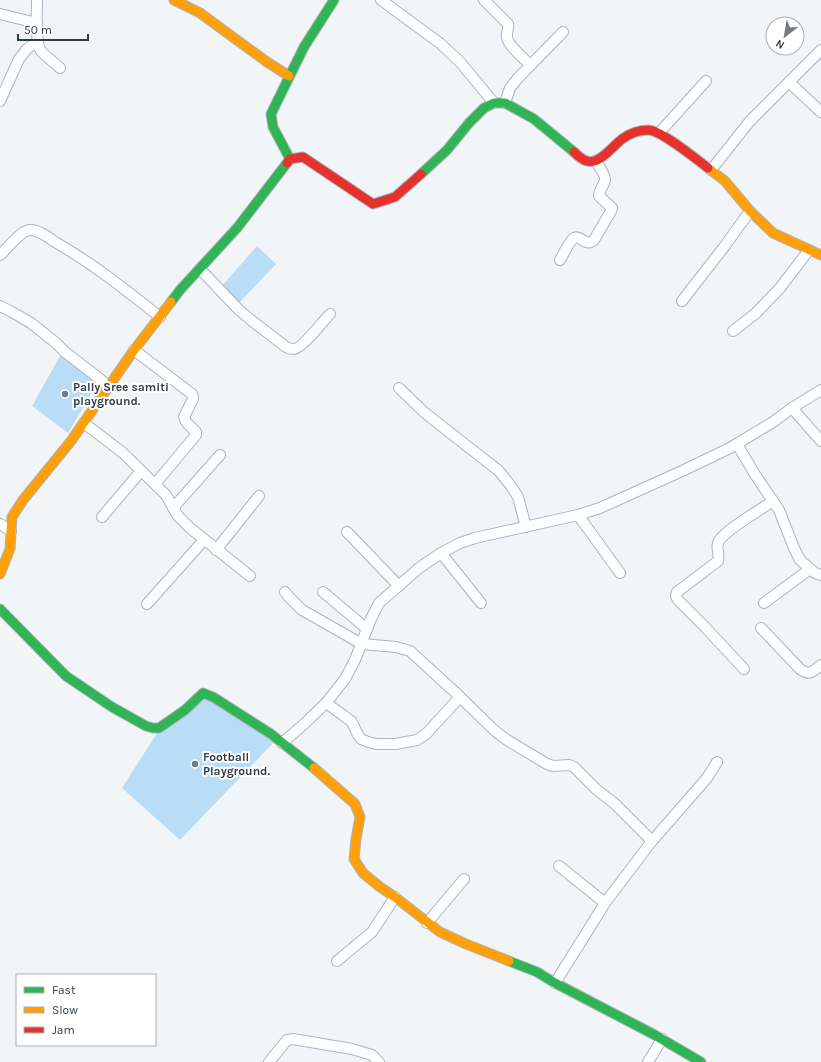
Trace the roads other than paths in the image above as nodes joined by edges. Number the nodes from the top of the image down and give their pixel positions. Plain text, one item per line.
1 (37, 0) edge
2 (174, 0) edge
3 (334, 0) edge
4 (381, 0) edge
5 (484, 0) edge
6 (0, 14) edge
7 (37, 23) junction
8 (563, 32) dead end
9 (38, 41) junction
10 (821, 50) edge
11 (530, 64) junction
12 (60, 68) dead end
13 (289, 76) junction
14 (706, 81) dead end
15 (789, 82) junction
16 (0, 101) edge
17 (494, 103) junction
18 (505, 103) junction
19 (821, 112) edge
20 (659, 133) junction
21 (290, 159) junction
22 (596, 161) junction
23 (711, 170) junction
24 (750, 211) junction
25 (809, 250) junction
26 (0, 255) edge
27 (821, 255) edge
28 (560, 260) dead end
29 (200, 269) junction
30 (682, 300) dead end
31 (0, 306) edge
32 (330, 314) dead end
33 (160, 316) junction
34 (733, 331) dead end
35 (134, 350) junction
36 (110, 386) junction
37 (399, 388) dead end
38 (819, 395) edge
39 (792, 408) junction
40 (84, 423) junction
41 (821, 441) edge
42 (737, 444) junction
43 (220, 455) dead end
44 (141, 471) junction
45 (155, 484) junction
46 (259, 496) dead end
47 (773, 502) junction
48 (173, 508) junction
49 (578, 515) junction
50 (102, 517) dead end
51 (0, 524) edge
52 (526, 527) junction
53 (11, 531) junction
54 (347, 532) dead end
55 (204, 540) junction
56 (216, 550) junction
57 (441, 553) junction
58 (810, 569) junction
59 (620, 573) dead end
60 (0, 574) edge
61 (821, 575) edge
62 (250, 576) dead end
63 (399, 586) junction
64 (285, 592) dead end
65 (323, 592) dead end
66 (481, 603) dead end
67 (764, 603) dead end
68 (147, 604) dead end
69 (0, 609) edge
70 (761, 628) dead end
71 (367, 629) junction
72 (362, 644) junction
73 (821, 665) edge
74 (744, 669) dead end
75 (460, 697) junction
76 (326, 703) junction
77 (282, 743) junction
78 (717, 762) dead end
79 (652, 841) junction
80 (559, 866) dead end
81 (464, 879) dead end
82 (395, 897) junction
83 (605, 903) junction
84 (427, 922) junction
85 (337, 961) dead end
86 (555, 983) junction
87 (662, 1039) junction
88 (269, 1062) edge
89 (379, 1062) edge
90 (648, 1062) edge
91 (701, 1062) edge

1 - 7 street
2 - 13 street
3 - 13 street
4 - 17 street
5 - 11 street
6 - 7 street
7 - 9 street
8 - 11 street
9 - 12 street
9 - 16 street
10 - 15 street
11 - 18 street
13 - 21 street
14 - 20 street
15 - 19 street
15 - 23 street
17 - 18 street
17 - 21 street
18 - 22 street
20 - 22 street
20 - 23 street
21 - 29 street
22 - 28 street
23 - 24 street
24 - 25 street
24 - 30 street
25 - 27 street
25 - 34 street
26 - 33 street
29 - 32 street
29 - 33 street
31 - 36 street
33 - 35 street
35 - 36 street
35 - 45 street
36 - 40 street
37 - 52 street
38 - 39 street
39 - 41 street
39 - 42 street
40 - 44 street
40 - 53 street
42 - 47 street
42 - 49 street
43 - 48 street
44 - 45 street
44 - 50 street
45 - 48 street
46 - 56 street
47 - 58 street
47 - 74 street
48 - 55 street
49 - 52 street
49 - 59 street
51 - 53 street
52 - 57 street
53 - 60 street
54 - 63 street
55 - 56 street
55 - 68 street
56 - 62 street
57 - 63 street
57 - 66 street
58 - 61 street
58 - 67 street
63 - 71 street
64 - 72 street
65 - 71 street
69 - 77 street
70 - 73 street
71 - 72 street
72 - 75 street
72 - 76 street
75 - 76 street
75 - 79 street
76 - 77 street
77 - 82 street
78 - 79 street
79 - 83 street
80 - 83 street
81 - 84 street
82 - 84 street
82 - 85 street
83 - 86 street
84 - 86 street
86 - 87 street
87 - 90 street
87 - 91 street
88 - 89 street

